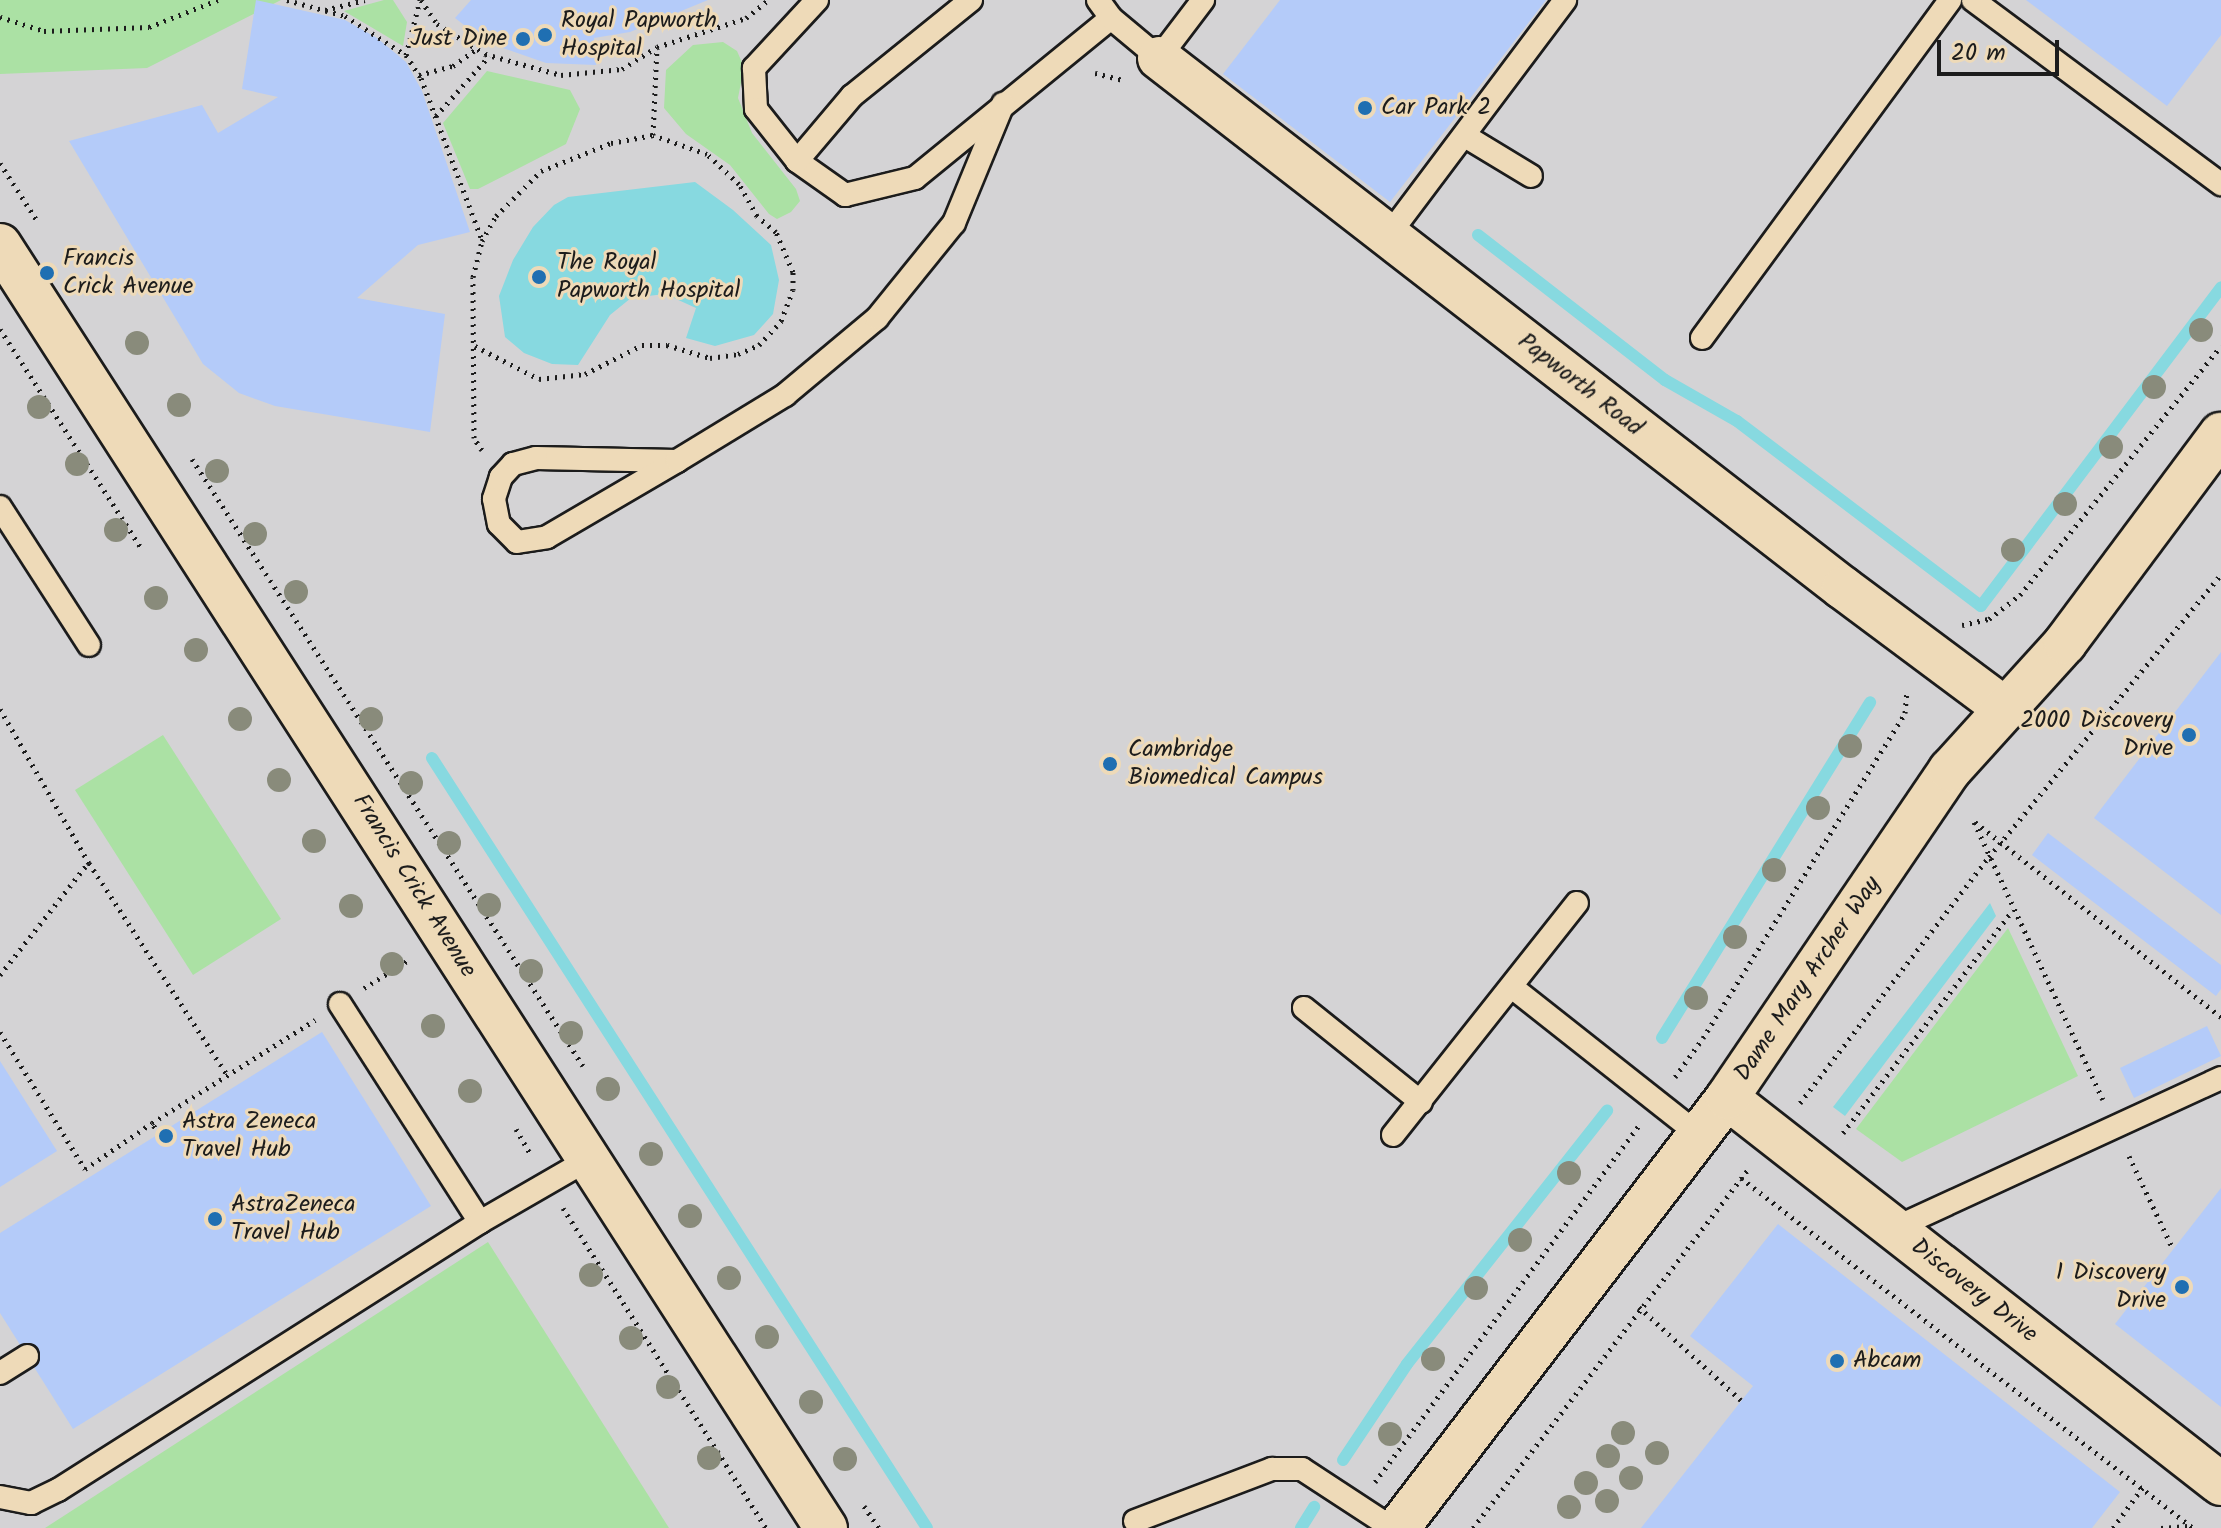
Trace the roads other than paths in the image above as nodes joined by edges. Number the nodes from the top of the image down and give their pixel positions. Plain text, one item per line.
1 (817, 0) edge
2 (971, 0) edge
3 (1203, 0) edge
4 (1565, 0) edge
5 (1950, 0) edge
6 (1973, 0) edge
7 (1105, 9) edge
8 (1159, 58) junction
9 (1003, 104) junction
10 (1465, 136) junction
11 (797, 161) junction
12 (1531, 176) dead end
13 (2221, 184) edge
14 (1388, 236) junction
15 (0, 245) edge
16 (1702, 338) dead end
17 (2221, 434) edge
18 (677, 461) junction
19 (0, 507) edge
20 (89, 645) dead end
21 (2004, 708) junction
22 (1577, 903) dead end
23 (1513, 988) junction
24 (340, 1004) road end
25 (1304, 1008) dead end
26 (2221, 1078) edge
27 (1727, 1098) junction
28 (1421, 1102) junction
29 (1393, 1135) dead end
30 (1699, 1135) junction
31 (589, 1159) junction
32 (480, 1222) junction
33 (1895, 1228) junction
34 (27, 1356) dead end
35 (0, 1373) edge
36 (2221, 1484) edge
37 (0, 1497) edge
38 (1135, 1521) dead end
39 (826, 1528) edge
40 (1395, 1528) edge

1 - 11 lane
2 - 11 lane
3 - 8 lane
4 - 10 lane
5 - 16 lane
6 - 13 lane
7 - 8 lane
7 - 9 lane
8 - 14 street, Papworth Road
9 - 11 lane
9 - 18 lane
10 - 12 lane
10 - 14 lane
14 - 21 street, Papworth Road
15 - 31 street, Francis Crick Avenue
17 - 21 street, Dame Mary Archer Way
18 - 18 lane
19 - 20 lane
21 - 27 street, Dame Mary Archer Way
22 - 23 lane
23 - 28 lane
23 - 30 lane
24 - 32 lane
25 - 28 lane
26 - 33 lane
27 - 30 street, Dame Mary Archer Way
27 - 33 street, Discovery Drive
28 - 29 lane
30 - 40 street, Dame Mary Archer Way
31 - 32 lane
31 - 39 street, Francis Crick Avenue
32 - 37 lane
33 - 36 street, Discovery Drive
34 - 35 lane
38 - 40 lane

